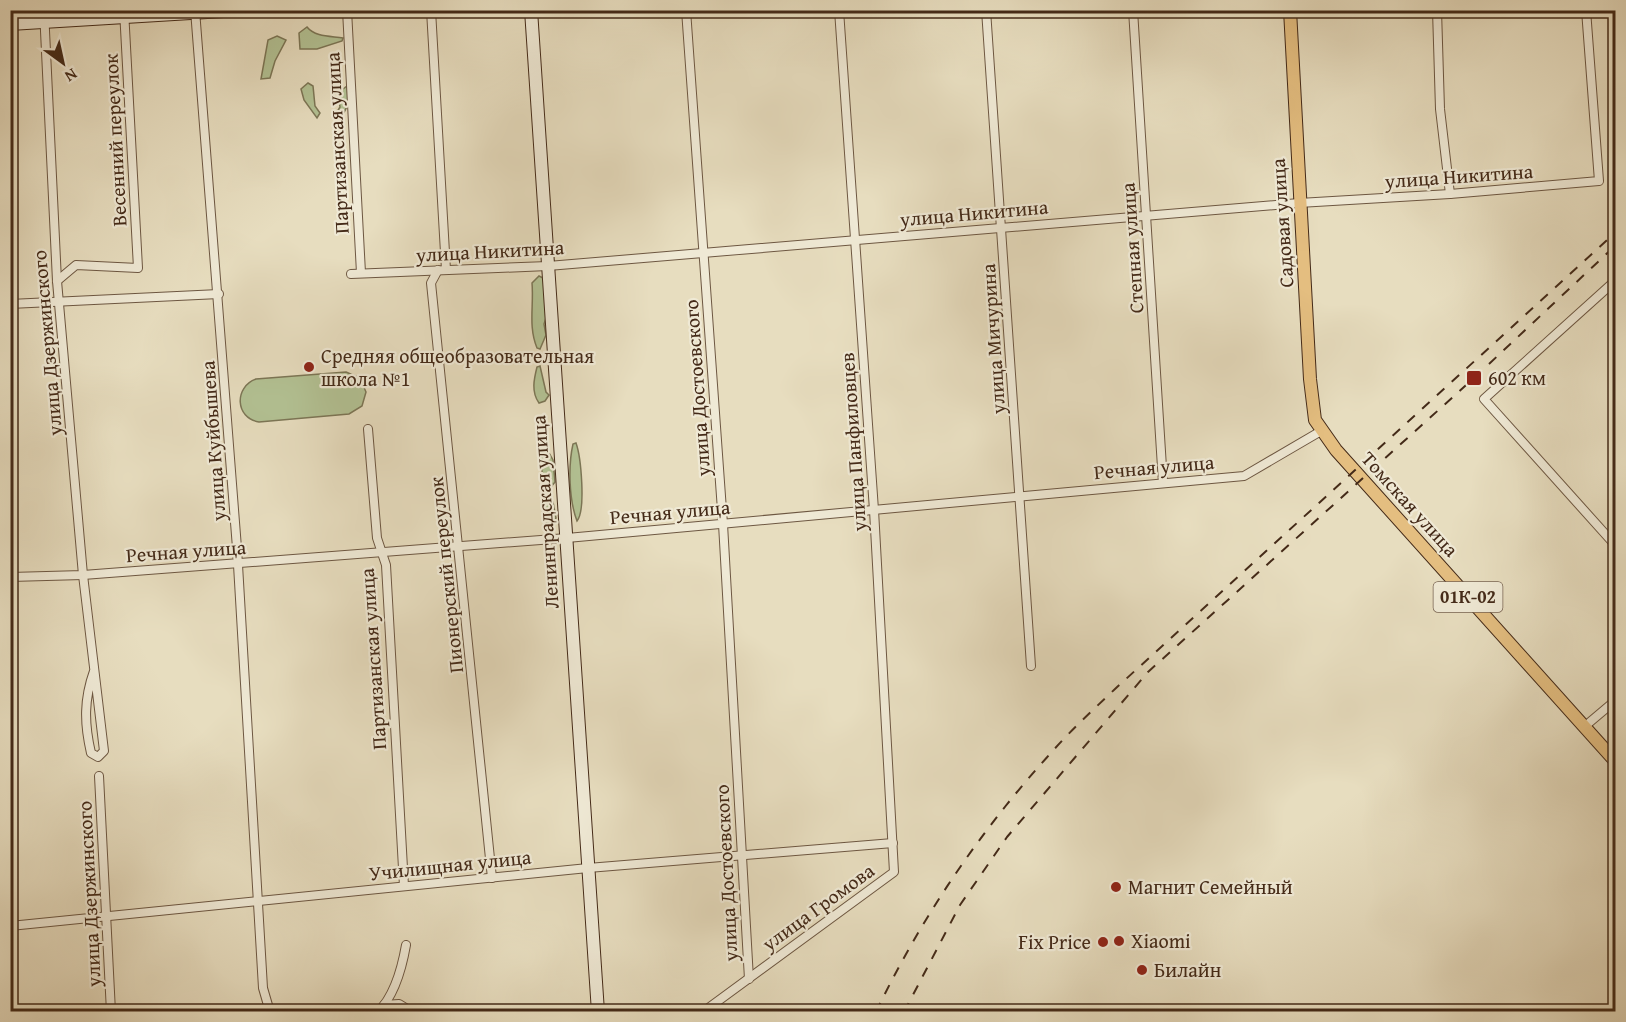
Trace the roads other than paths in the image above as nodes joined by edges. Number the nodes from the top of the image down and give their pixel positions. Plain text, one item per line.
1 (240, 10) edge
2 (347, 10) edge
3 (431, 10) edge
4 (531, 10) edge
5 (686, 10) edge
6 (839, 10) edge
7 (986, 10) edge
8 (1133, 10) edge
9 (1290, 10) edge
10 (1437, 10) edge
11 (1586, 10) edge
12 (195, 11) edge
13 (124, 14) edge
14 (44, 16) edge
15 (10, 24) edge
16 (1450, 194) junction
17 (1299, 203) junction
18 (1146, 216) junction
19 (1003, 228) junction
20 (855, 240) junction
21 (703, 253) junction
22 (548, 266) junction
23 (442, 270) junction
24 (356, 273) joint
25 (1615, 281) edge
26 (57, 282) junction
27 (219, 294) junction
28 (60, 301) junction
29 (10, 304) edge
30 (368, 429) dead end
31 (1321, 431) junction
32 (1163, 483) junction
33 (1020, 496) junction
34 (874, 510) junction
35 (723, 524) junction
36 (567, 538) junction
37 (1616, 546) edge
38 (460, 547) junction
39 (380, 553) junction
40 (238, 564) junction
41 (83, 575) junction
42 (10, 577) edge
43 (1031, 666) dead end
44 (94, 671) junction
45 (1616, 700) edge
46 (1584, 727) junction
47 (1616, 762) edge
48 (99, 776) dead end
49 (893, 843) junction
50 (740, 856) junction
51 (588, 868) junction
52 (894, 872) joint
53 (492, 878) junction
54 (404, 886) junction
55 (257, 901) junction
56 (107, 916) junction
57 (10, 926) edge
58 (406, 945) dead end
59 (748, 979) junction
60 (381, 1008) edge
61 (111, 1011) edge
62 (270, 1011) edge
63 (412, 1011) edge
64 (598, 1011) edge
65 (703, 1011) edge

1 - 12 street
2 - 24 street, Партизанская улица
3 - 23 street, Пионерский переулок
4 - 22 street, Ленинградская улица
5 - 21 street, улица Достоевского
6 - 20 street, улица Панфиловцев
7 - 19 street, улица Мичурина
8 - 18 street, Степная улица
9 - 17 main road, Садовая улица / 01К-02
10 - 16 street
11 - 16 street, улица Никитина
12 - 13 street
12 - 27 street, улица Куйбышева
13 - 14 street
13 - 26 street, Весенний переулок
14 - 15 street
14 - 26 street, улица Дзержинского
16 - 17 street, улица Никитина
17 - 18 street, улица Никитина
17 - 31 main road, Садовая улица / 01К-02
18 - 19 street, улица Никитина
18 - 32 street, Степная улица
19 - 20 street, улица Никитина
19 - 33 street, улица Мичурина
20 - 21 street, улица Никитина
20 - 34 street, улица Панфиловцев
21 - 22 street, улица Никитина
21 - 35 street, улица Достоевского
22 - 23 street, улица Никитина
22 - 36 street, Ленинградская улица
23 - 24 street, улица Никитина
23 - 38 street, Пионерский переулок
25 - 37 street
26 - 28 street, улица Дзержинского
27 - 28 street
27 - 40 street, улица Куйбышева
28 - 29 street
28 - 41 street, улица Дзержинского
30 - 39 street, Партизанская улица
31 - 32 street, Речная улица
31 - 46 main road, Томская улица / 01К-02
32 - 33 street, Речная улица
33 - 34 street, Речная улица
33 - 43 street, улица Мичурина
34 - 35 street, Речная улица
34 - 49 street, улица Панфиловцев
35 - 36 street, Речная улица
35 - 50 street, улица Достоевского
36 - 38 street, Речная улица
36 - 51 street, Ленинградская улица
38 - 39 street, Речная улица
38 - 53 street, Пионерский переулок
39 - 40 street, Речная улица
39 - 54 street, Партизанская улица
40 - 41 street, Речная улица
40 - 55 street, улица Куйбышева
41 - 42 street, Речная улица
41 - 44 street, улица Дзержинского
44 - 44 street, улица Дзержинского
45 - 46 street
46 - 47 main road, Томская улица / 01К-02
48 - 56 street, улица Дзержинского
49 - 50 street, Училищная улица
49 - 52 street, улица Панфиловцев
50 - 51 street, Училищная улица
50 - 59 street, улица Достоевского
51 - 53 street, Училищная улица
51 - 64 street, Ленинградская улица
52 - 59 street, улица Громова
53 - 54 street, Училищная улица
54 - 55 street, Училищная улица
55 - 56 street, Училищная улица
55 - 62 street, улица Куйбышева
56 - 57 street, Училищная улица
56 - 61 street, улица Дзержинского
58 - 60 street
59 - 65 street, улица Громова
60 - 63 street

